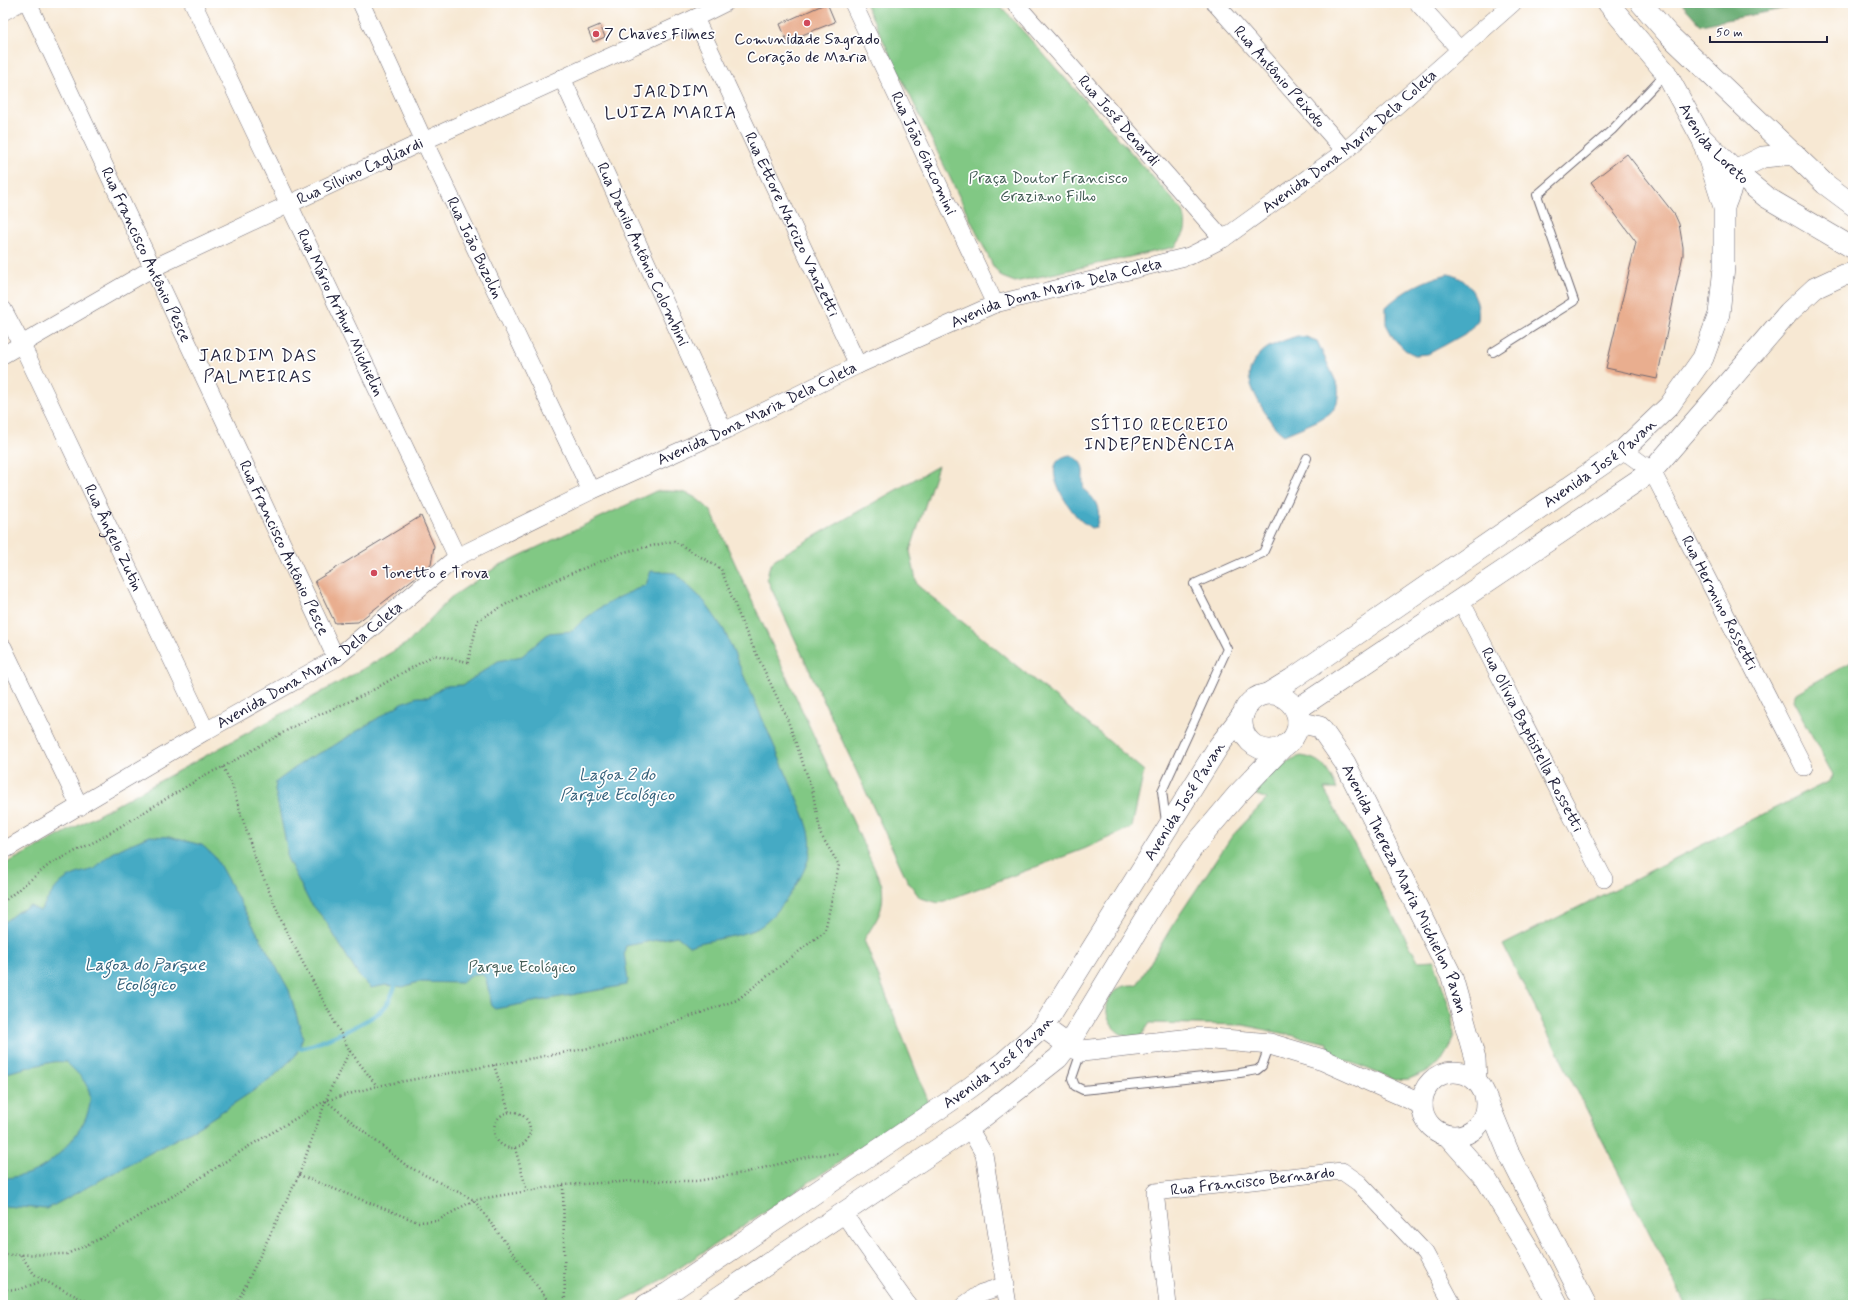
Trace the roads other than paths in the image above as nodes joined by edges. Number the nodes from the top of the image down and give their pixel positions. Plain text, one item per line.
1 (19, 3) edge
2 (28, 3) edge
3 (193, 3) edge
4 (362, 3) edge
5 (725, 3) edge
6 (853, 3) edge
7 (1015, 3) edge
8 (1215, 3) edge
9 (1418, 3) edge
10 (1513, 3) edge
11 (1608, 3) edge
12 (1641, 3) edge
13 (3, 12) edge
14 (695, 18) junction
15 (1460, 50) junction
16 (1666, 73) junction
17 (562, 78) junction
18 (1701, 137) junction
19 (424, 141) junction
20 (1345, 150) junction
21 (1794, 154) junction
22 (1737, 174) junction
23 (288, 204) junction
24 (1853, 205) edge
25 (1724, 207) junction
26 (1224, 239) junction
27 (1853, 248) edge
28 (153, 268) junction
29 (1853, 274) edge
30 (995, 304) junction
31 (3, 309) edge
32 (21, 343) junction
33 (1492, 352) dead end
34 (3, 355) edge
35 (858, 365) junction
36 (724, 430) junction
37 (1623, 450) junction
38 (1307, 458) dead end
39 (1652, 471) junction
40 (591, 491) junction
41 (456, 557) junction
42 (1460, 599) junction
43 (3, 646) edge
44 (336, 658) junction
45 (1269, 693) junction
46 (1243, 714) junction
47 (1297, 716) junction
48 (206, 731) junction
49 (1285, 746) junction
50 (1804, 767) dead end
51 (80, 807) junction
52 (1167, 830) junction
53 (3, 851) edge
54 (1604, 879) dead end
55 (1043, 1027) junction
56 (1270, 1044) junction
57 (1075, 1048) junction
58 (1476, 1080) junction
59 (1486, 1098) junction
60 (1422, 1104) junction
61 (969, 1128) junction
62 (1448, 1136) junction
63 (843, 1213) junction
64 (1006, 1285) junction
65 (646, 1305) edge
66 (707, 1305) edge
67 (908, 1305) edge
68 (964, 1305) edge
69 (1008, 1305) edge
70 (1168, 1305) edge
71 (1453, 1305) edge
72 (1558, 1305) edge
73 (1586, 1305) edge

1 - 13 street
2 - 28 street, Rua Francisco Antônio Pesce
3 - 23 street, Rua Mário Arthur Michielin
4 - 19 street, Rua João Buzolin
5 - 14 street, Rua Silvino Cagliardi
6 - 30 street, Rua João Giacomini
7 - 26 street, Rua José Denardi
8 - 20 street, Rua Antônio Peixoto
9 - 15 street
10 - 15 street, Avenida Dona Maria Dela Coleta
11 - 16 street, Avenida Loreto
12 - 21 street
14 - 17 street, Rua Silvino Cagliardi
14 - 35 street, Rua Ettore Narcizo Vanzetti
15 - 20 street, Avenida Dona Maria Dela Coleta
16 - 18 street, Avenida Loreto
16 - 33 lane
17 - 19 street, Rua Silvino Cagliardi
17 - 36 street, Rua Danilo Antônio Colombini
18 - 22 street, Avenida Loreto
18 - 25 street
19 - 23 street, Rua Silvino Cagliardi
19 - 40 street, Rua João Buzolin
20 - 26 street, Avenida Dona Maria Dela Coleta
21 - 22 street
21 - 24 street
22 - 25 street, Avenida José Pavan
22 - 27 street, Avenida Loreto
23 - 28 street, Rua Silvino Cagliardi
23 - 41 street, Rua Mário Arthur Michielin
25 - 37 street, Avenida José Pavan
26 - 30 street, Avenida Dona Maria Dela Coleta
28 - 32 street, Rua Silvino Cagliardi
28 - 44 street, Rua Francisco Antônio Pesce
29 - 39 street, Avenida José Pavan
30 - 35 street, Avenida Dona Maria Dela Coleta
31 - 32 street, Rua Ângelo Zutin
32 - 34 street, Rua Silvino Cagliardi
32 - 48 street, Rua Ângelo Zutin
35 - 36 street, Avenida Dona Maria Dela Coleta
36 - 40 street, Avenida Dona Maria Dela Coleta
37 - 39 street, Rua Hermino Rossetti
37 - 45 street, Avenida José Pavan
38 - 52 lane
39 - 42 street, Avenida José Pavan
39 - 50 street, Rua Hermino Rossetti
40 - 41 street, Avenida Dona Maria Dela Coleta
41 - 44 street, Avenida Dona Maria Dela Coleta
42 - 47 street, Avenida José Pavan
42 - 54 street, Rua Olívia Baptistella Rossetti
43 - 51 street
44 - 48 street, Avenida Dona Maria Dela Coleta
45 - 46 street
45 - 47 street
46 - 49 street
46 - 52 street, Avenida José Pavan
47 - 49 street
47 - 58 street, Avenida Thereza Maria Michielon Pavan
48 - 51 street, Avenida Dona Maria Dela Coleta
49 - 57 street, Avenida José Pavan
51 - 53 street, Avenida Dona Maria Dela Coleta
52 - 55 street, Avenida José Pavan
55 - 57 street
55 - 65 street, Avenida José Pavan
56 - 57 street
56 - 57 lane
56 - 60 street
57 - 61 street, Avenida José Pavan
58 - 59 street
58 - 60 street
59 - 62 street
59 - 73 street
60 - 62 street
61 - 63 street, Avenida José Pavan
61 - 64 street
62 - 72 street
63 - 66 street, Avenida José Pavan
63 - 67 street
64 - 68 street
64 - 69 street
70 - 71 street, Rua Francisco Bernardo

